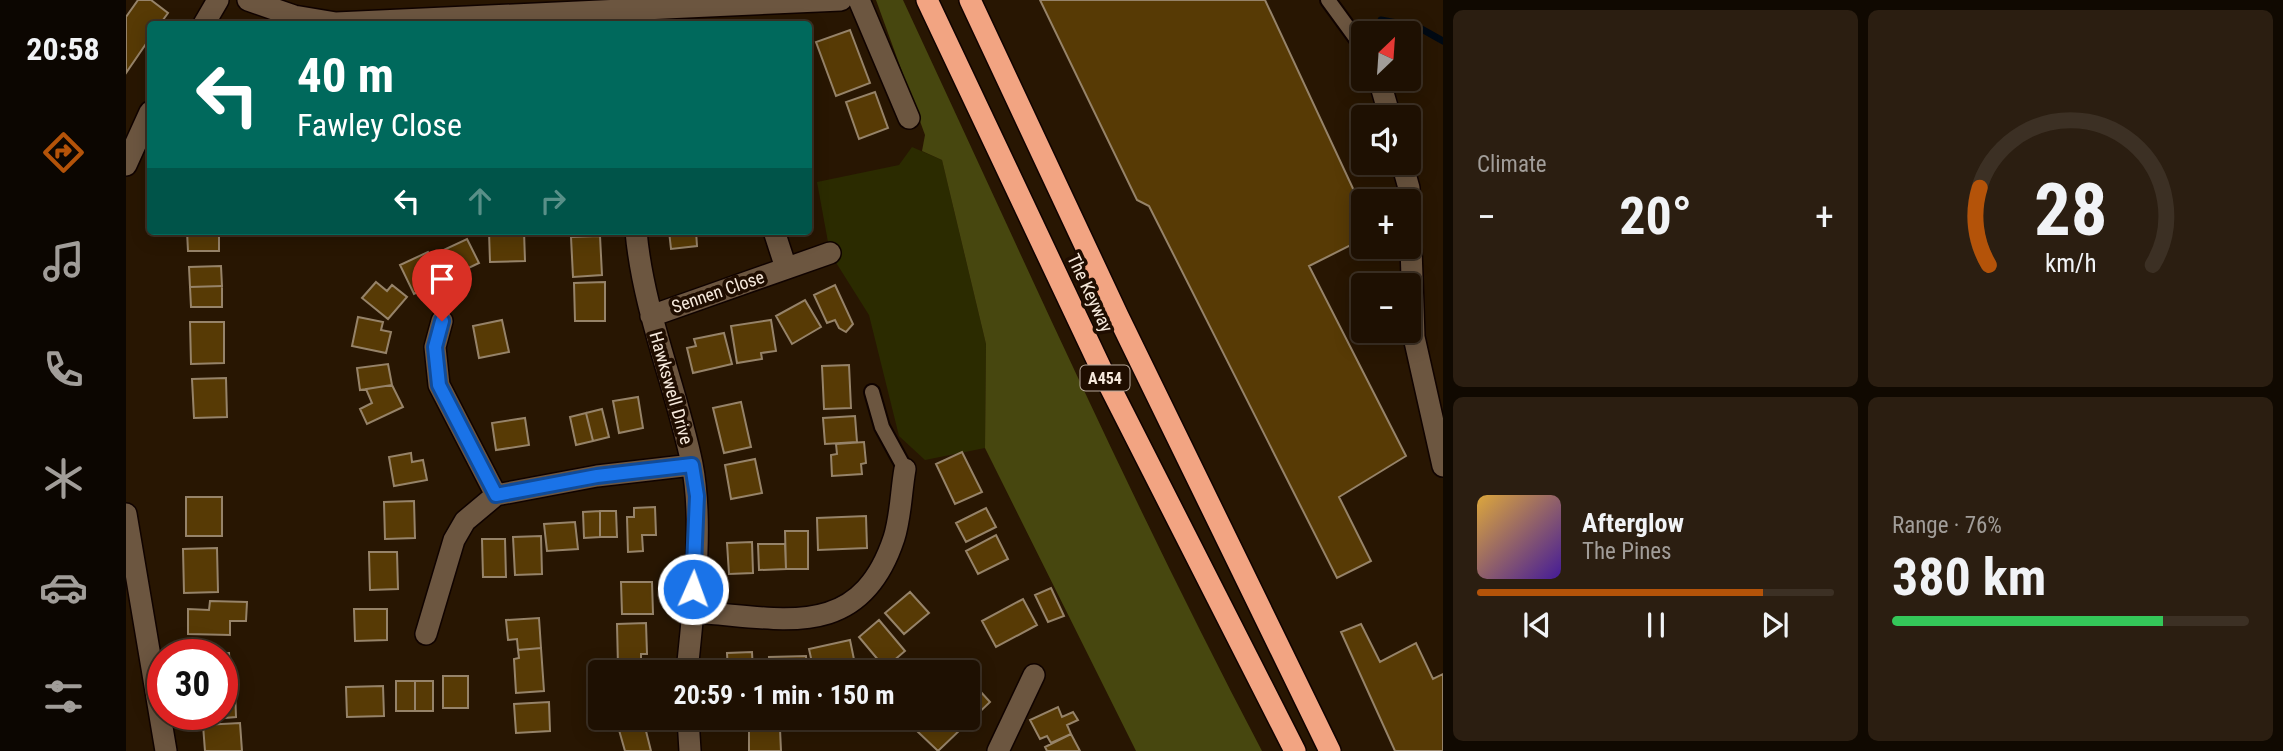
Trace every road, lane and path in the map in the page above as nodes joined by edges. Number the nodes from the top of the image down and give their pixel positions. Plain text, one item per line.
1 (218, 0) edge
2 (248, 0) edge
3 (841, 0) edge
4 (859, 0) edge
5 (927, 0) edge
6 (970, 0) edge
7 (1328, 0) edge
8 (535, 7) edge
9 (625, 18) edge
10 (206, 21) edge
11 (323, 21) edge
12 (360, 21) edge
13 (1351, 32) edge
14 (909, 118) dead end
15 (147, 119) edge
16 (126, 165) edge
17 (1405, 175) edge
18 (637, 235) edge
19 (775, 235) edge
20 (830, 253) dead end
21 (786, 268) junction
22 (651, 316) junction
23 (442, 321) dead end
24 (872, 392) dead end
25 (692, 465) junction
26 (1443, 466) edge
27 (905, 469) joint
28 (496, 495) junction
29 (126, 514) edge
30 (130, 559) edge
31 (692, 612) junction
32 (426, 634) dead end
33 (688, 660) edge
34 (1034, 675) dead end
35 (689, 730) edge
36 (166, 751) edge
37 (690, 751) edge
38 (998, 751) edge
39 (1295, 751) edge
40 (1330, 751) edge

1 - 10 street
2 - 11 street
3 - 9 street
4 - 14 street
5 - 39 highway, The Keyway / A454
6 - 40 highway, The Keyway / A454
7 - 13 lane
8 - 9 street
8 - 12 street
15 - 16 street
17 - 26 street
18 - 22 street, Hawkswell Drive
19 - 21 street, Sennen Close
20 - 21 street, Sennen Close
21 - 22 street, Sennen Close
22 - 25 street, Hawkswell Drive
23 - 28 street
24 - 27 lane
25 - 28 street
25 - 31 street, Hawkswell Drive
27 - 31 street
28 - 32 street
29 - 30 street
30 - 36 street
31 - 33 street, Hawkswell Drive
34 - 38 street
35 - 37 street

